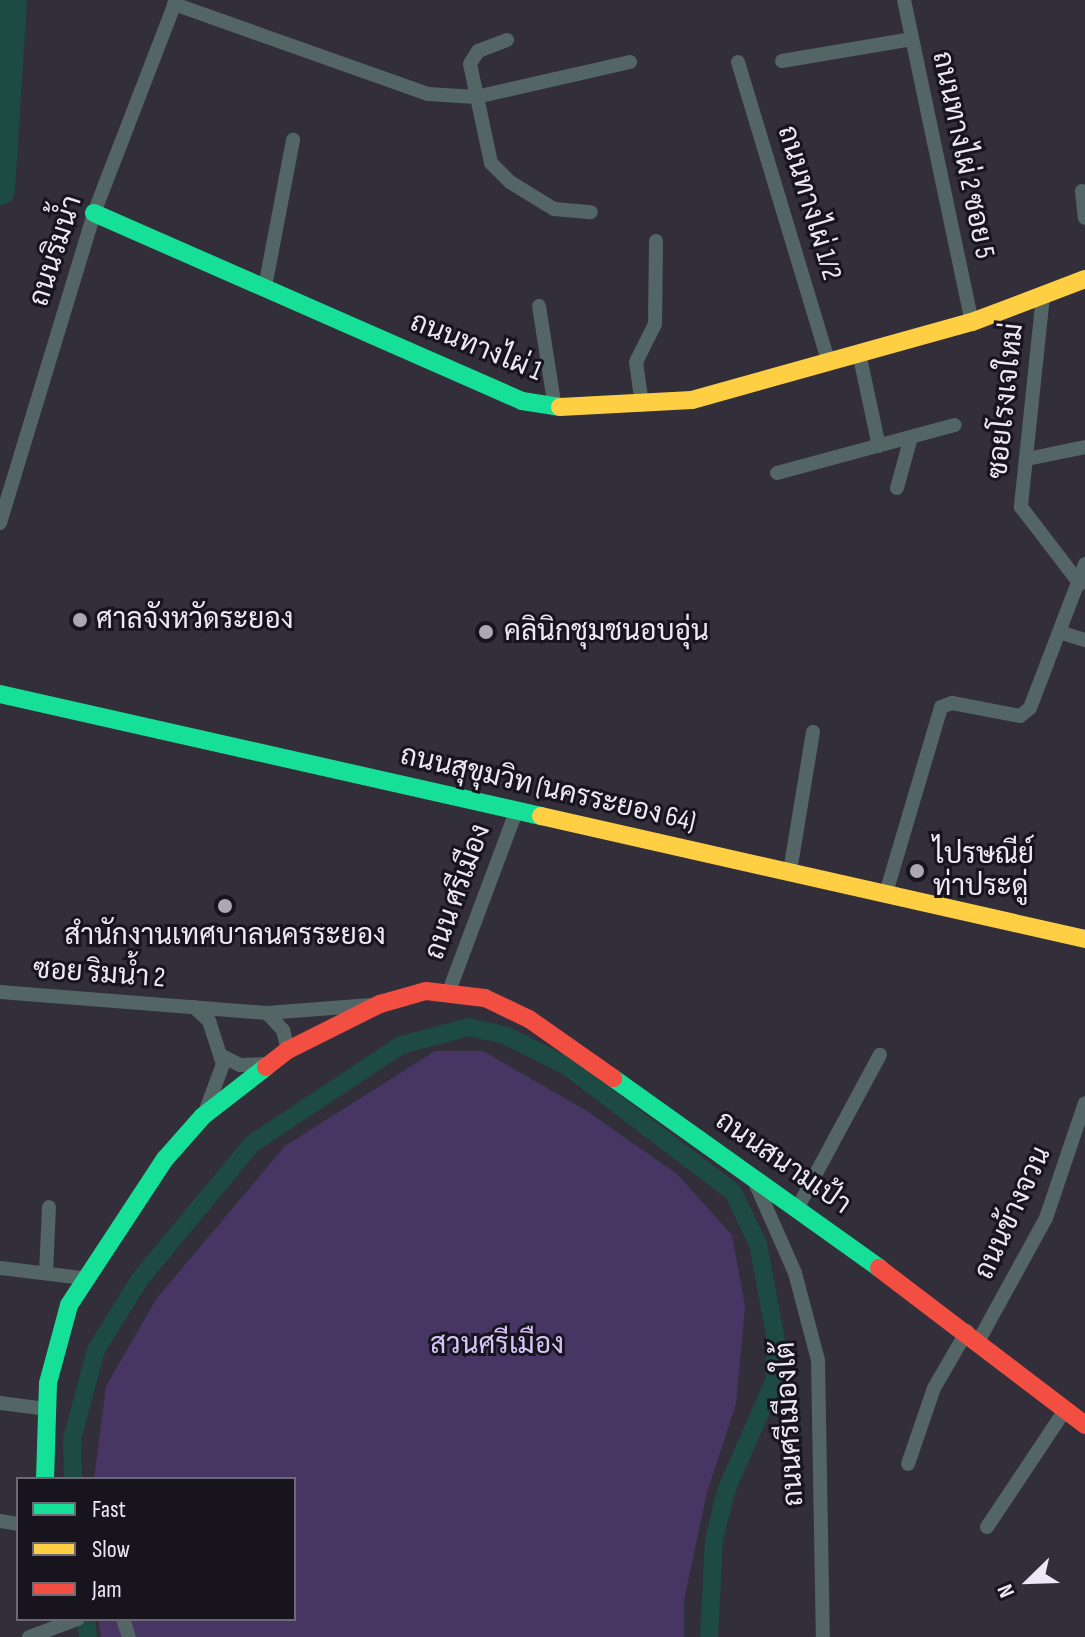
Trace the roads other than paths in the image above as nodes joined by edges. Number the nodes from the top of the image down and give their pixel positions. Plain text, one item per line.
1 (904, 0) edge
2 (175, 2) edge
3 (912, 39) junction
4 (507, 40) dead end
5 (782, 61) dead end
6 (630, 62) dead end
7 (738, 62) dead end
8 (476, 97) junction
9 (293, 140) dead end
10 (1082, 191) dead end
11 (591, 212) dead end
12 (94, 213) junction
13 (1085, 218) edge
14 (656, 241) dead end
15 (1085, 279) edge
16 (265, 287) junction
17 (1043, 296) junction
18 (539, 306) dead end
19 (972, 322) junction
20 (859, 353) junction
21 (828, 361) junction
22 (642, 405) junction
23 (555, 408) junction
24 (955, 425) dead end
25 (911, 437) junction
26 (879, 446) junction
27 (1085, 447) edge
28 (1027, 459) junction
29 (777, 473) dead end
30 (897, 488) dead end
31 (0, 523) edge
32 (1085, 564) edge
33 (1080, 584) junction
34 (1062, 633) junction
35 (1085, 640) edge
36 (0, 694) edge
37 (813, 732) dead end
38 (516, 812) junction
39 (790, 871) junction
40 (886, 893) junction
41 (1085, 939) edge
42 (449, 991) junction
43 (0, 992) edge
44 (380, 1004) junction
45 (194, 1007) junction
46 (233, 1010) junction
47 (267, 1013) junction
48 (221, 1050) junction
49 (288, 1050) junction
50 (880, 1055) dead end
51 (267, 1064) junction
52 (1085, 1103) edge
53 (203, 1116) junction
54 (1077, 1157) edge
55 (750, 1172) junction
56 (49, 1207) dead end
57 (798, 1207) junction
58 (0, 1268) edge
59 (46, 1273) junction
60 (83, 1278) junction
61 (973, 1336) junction
62 (0, 1403) edge
63 (46, 1409) junction
64 (1065, 1410) junction
65 (1085, 1425) edge
66 (908, 1464) dead end
67 (45, 1477) edge
68 (987, 1527) dead end
69 (60, 1623) edge
70 (29, 1637) edge
71 (823, 1637) edge

1 - 3 street, ถนนทางไผ่ 2 ซอย 5
2 - 8 street
2 - 12 street, ถนนริมน้ำ
3 - 5 street
3 - 19 street, ถนนทางไผ่ 2 ซอย 5
4 - 8 street
6 - 8 street
7 - 21 street, ถนนทางไผ่ 1/2
8 - 11 street
9 - 16 street
10 - 13 street
12 - 16 street, ถนนทางไผ่ 1
12 - 31 street, ถนนริมน้ำ
14 - 22 street
15 - 17 street, ถนนทางไผ่ 1
16 - 23 street, ถนนทางไผ่ 1
17 - 19 street, ถนนทางไผ่ 1
17 - 28 street, ซอยโรงเจใหม่
18 - 23 street
19 - 20 street, ถนนทางไผ่ 1
20 - 21 street, ถนนทางไผ่ 1
20 - 26 street
21 - 22 street, ถนนทางไผ่ 1
22 - 23 street, ถนนทางไผ่ 1
24 - 25 street
25 - 26 street
25 - 30 street
26 - 29 street
27 - 28 street
28 - 33 street, ซอยโรงเจใหม่
32 - 33 street
33 - 34 street
34 - 35 street
34 - 40 street
36 - 38 street, ถนนสุขุมวิท (นครระยอง 64)
37 - 39 street
38 - 39 street, ถนนสุขุมวิท (นครระยอง 64)
38 - 42 street, ถนน ศรีเมือง
39 - 40 street, ถนนสุขุมวิท (นครระยอง 64)
40 - 41 street, ถนนสุขุมวิท (นครระยอง 64)
42 - 44 street, ถนนสนามเป้า
42 - 55 street, ถนนสนามเป้า
43 - 45 street, ซอย ริมน้ำ 2
44 - 47 street, ซอย ริมน้ำ 2
44 - 49 street, ถนนสนามเป้า
45 - 46 street, ซอย ริมน้ำ 2
45 - 48 street, ซอย ริมน้ำ 2
46 - 47 street, ซอย ริมน้ำ 2
46 - 48 street
47 - 49 street
48 - 51 street
48 - 53 street
49 - 51 street
50 - 57 street
51 - 53 street
52 - 54 street, ถนนข้างจวน
53 - 60 street
54 - 61 street, ถนนข้างจวน
55 - 57 street, ถนนสนามเป้า
55 - 71 street, ถนนศรีเมืองใต้
56 - 59 street
57 - 61 street, ถนนสนามเป้า
58 - 59 street
59 - 60 street
60 - 63 street
61 - 64 street, ถนนสนามเป้า
61 - 66 street, ถนนข้างจวน
62 - 63 street
63 - 67 street
64 - 65 street, ถนนสนามเป้า
64 - 68 street
69 - 70 street

